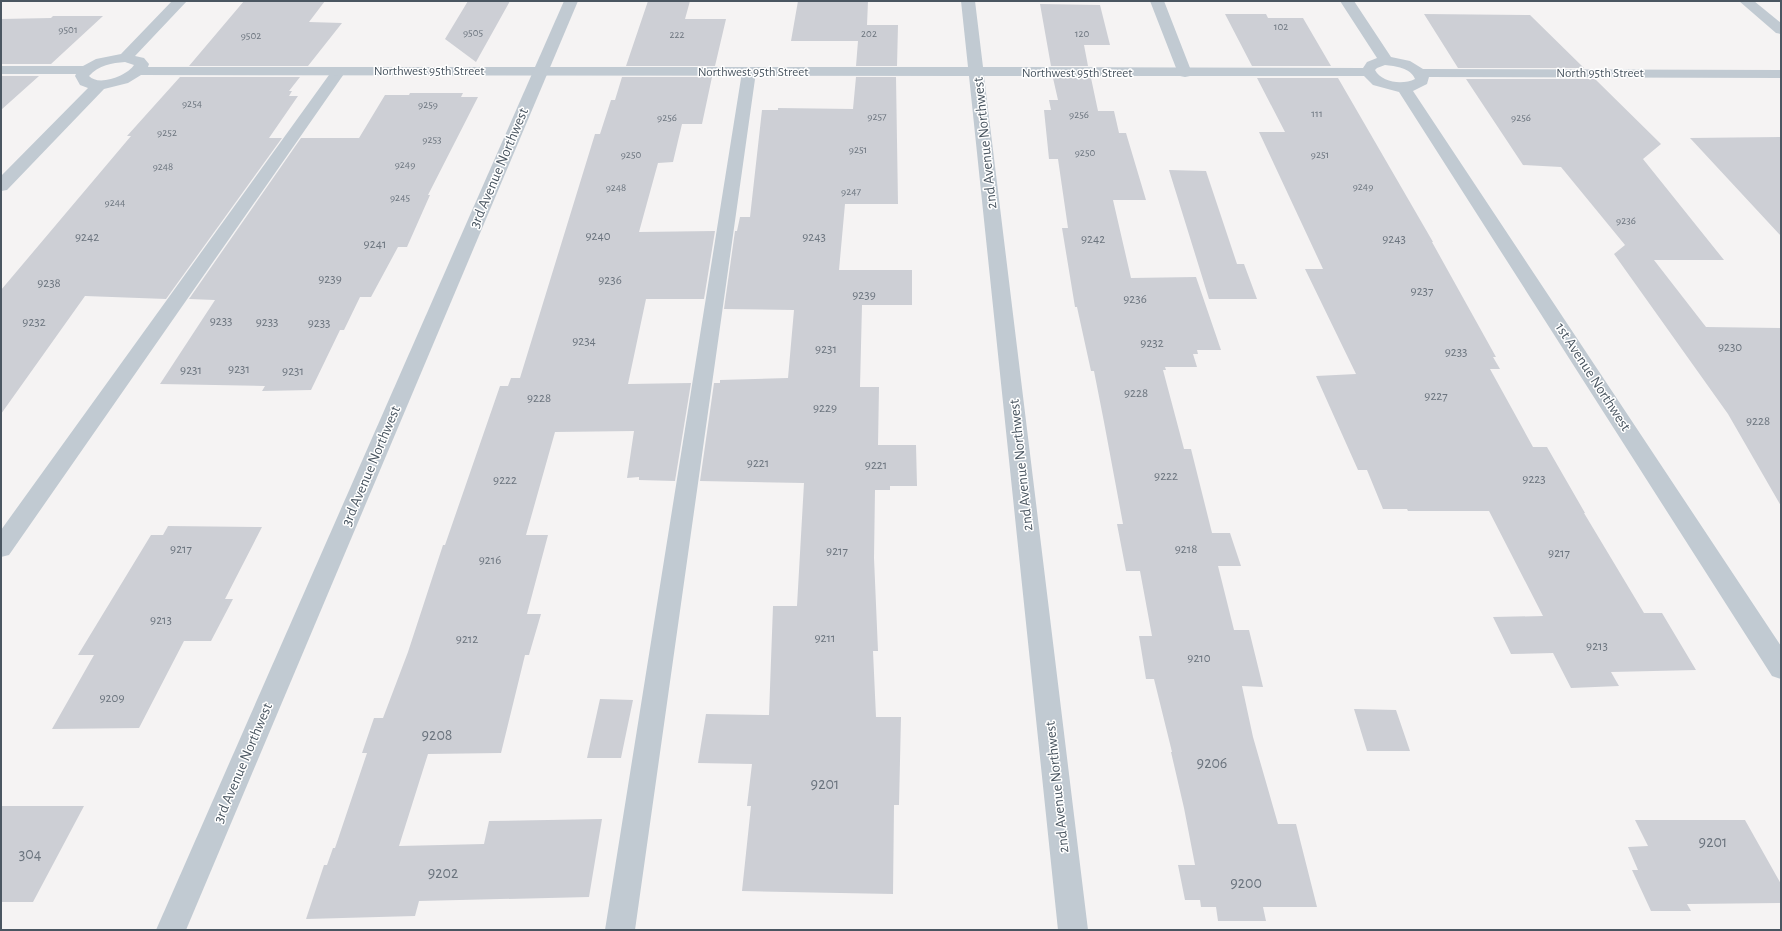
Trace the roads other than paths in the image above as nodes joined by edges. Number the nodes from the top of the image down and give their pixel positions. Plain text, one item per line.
1 (180, 1) edge
2 (571, 1) edge
3 (968, 1) edge
4 (1157, 1) edge
5 (1347, 1) edge
6 (1746, 1) edge
7 (1781, 30) edge
8 (125, 58) junction
9 (1386, 61) junction
10 (1, 70) edge
11 (87, 70) junction
12 (139, 71) junction
13 (339, 71) junction
14 (541, 72) junction
15 (749, 72) junction
16 (977, 72) junction
17 (1185, 72) junction
18 (1368, 72) junction
19 (1420, 73) junction
20 (1781, 74) edge
21 (99, 85) junction
22 (1404, 88) junction
23 (1, 186) edge
24 (1, 548) edge
25 (1781, 668) edge
26 (171, 930) edge
27 (620, 930) edge
28 (1073, 930) edge

1 - 8 street
2 - 14 street, 3rd Avenue Northwest
3 - 16 street, 2nd Avenue Northwest
4 - 17 street
5 - 9 street
6 - 7 street
8 - 11 street
8 - 12 street
9 - 18 street
9 - 19 street
10 - 11 street
11 - 21 street
12 - 13 street, Northwest 95th Street
12 - 21 street
13 - 14 street, Northwest 95th Street
13 - 24 street
14 - 15 street, Northwest 95th Street
14 - 26 street, 3rd Avenue Northwest
15 - 16 street, Northwest 95th Street
15 - 27 street
16 - 17 street, Northwest 95th Street
16 - 28 street, 2nd Avenue Northwest
17 - 18 street, Northwest 95th Street
18 - 22 street
19 - 20 street, North 95th Street
19 - 22 street
21 - 23 street
22 - 25 street, 1st Avenue Northwest

